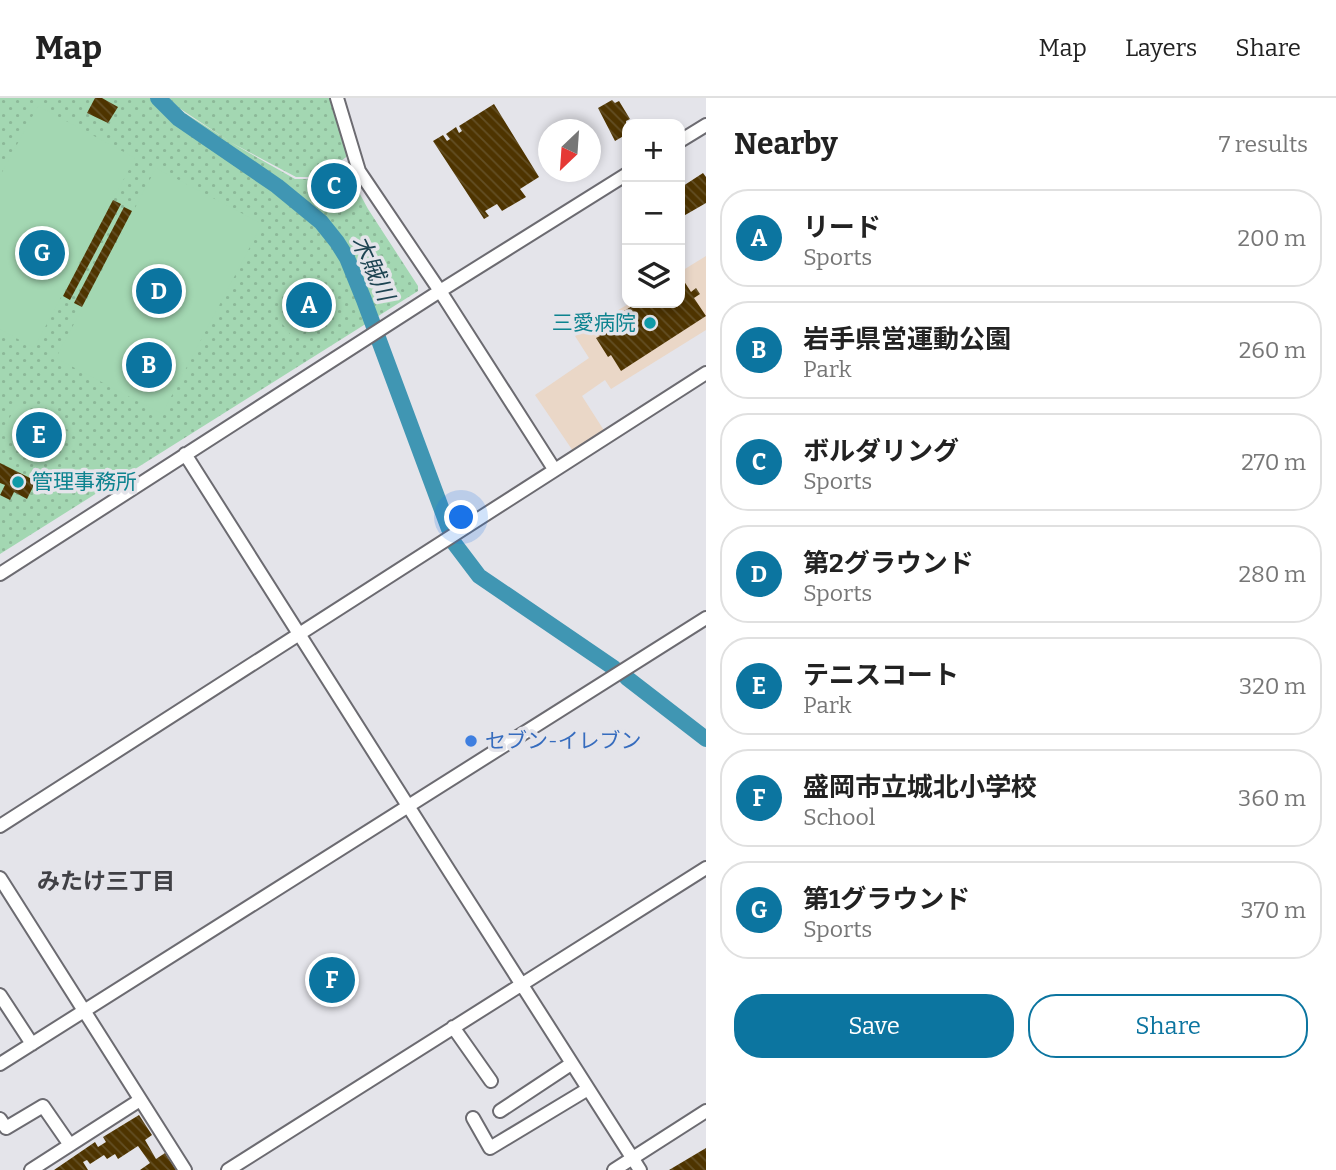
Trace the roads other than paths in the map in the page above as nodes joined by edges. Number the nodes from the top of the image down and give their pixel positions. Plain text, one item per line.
1 (337, 98) edge
2 (706, 125) edge
3 (685, 138) edge
4 (622, 177) edge
5 (440, 291) junction
6 (706, 373) edge
7 (186, 454) junction
8 (554, 469) junction
9 (0, 573) edge
10 (706, 618) edge
11 (299, 634) junction
12 (410, 807) junction
13 (0, 826) edge
14 (706, 868) edge
15 (0, 878) edge
16 (521, 986) junction
17 (0, 995) edge
18 (84, 1011) junction
19 (453, 1027) junction
20 (32, 1044) junction
21 (0, 1064) edge
22 (572, 1064) junction
23 (491, 1081) dead end
24 (587, 1088) junction
25 (140, 1100) junction
26 (500, 1111) dead end
27 (706, 1111) edge
28 (473, 1118) dead end
29 (0, 1119) edge
30 (70, 1145) junction
31 (632, 1158) junction
32 (32, 1170) edge
33 (185, 1170) edge
34 (228, 1170) edge
35 (614, 1170) edge
36 (640, 1170) edge

1 - 5 street
2 - 3 street
4 - 5 street
5 - 7 street
5 - 8 street
6 - 8 street
7 - 9 street
7 - 11 street
8 - 11 street
10 - 12 street
11 - 12 street
11 - 13 street
12 - 16 street
12 - 18 street
14 - 16 street
15 - 18 street
16 - 19 street
16 - 22 street
17 - 20 street
18 - 20 street
18 - 25 street
19 - 23 street
19 - 34 street
20 - 21 street
22 - 24 street
22 - 26 street
24 - 28 street
24 - 31 street
25 - 30 street
25 - 33 street
27 - 31 street
29 - 30 street
30 - 32 street
31 - 35 street
31 - 36 street

